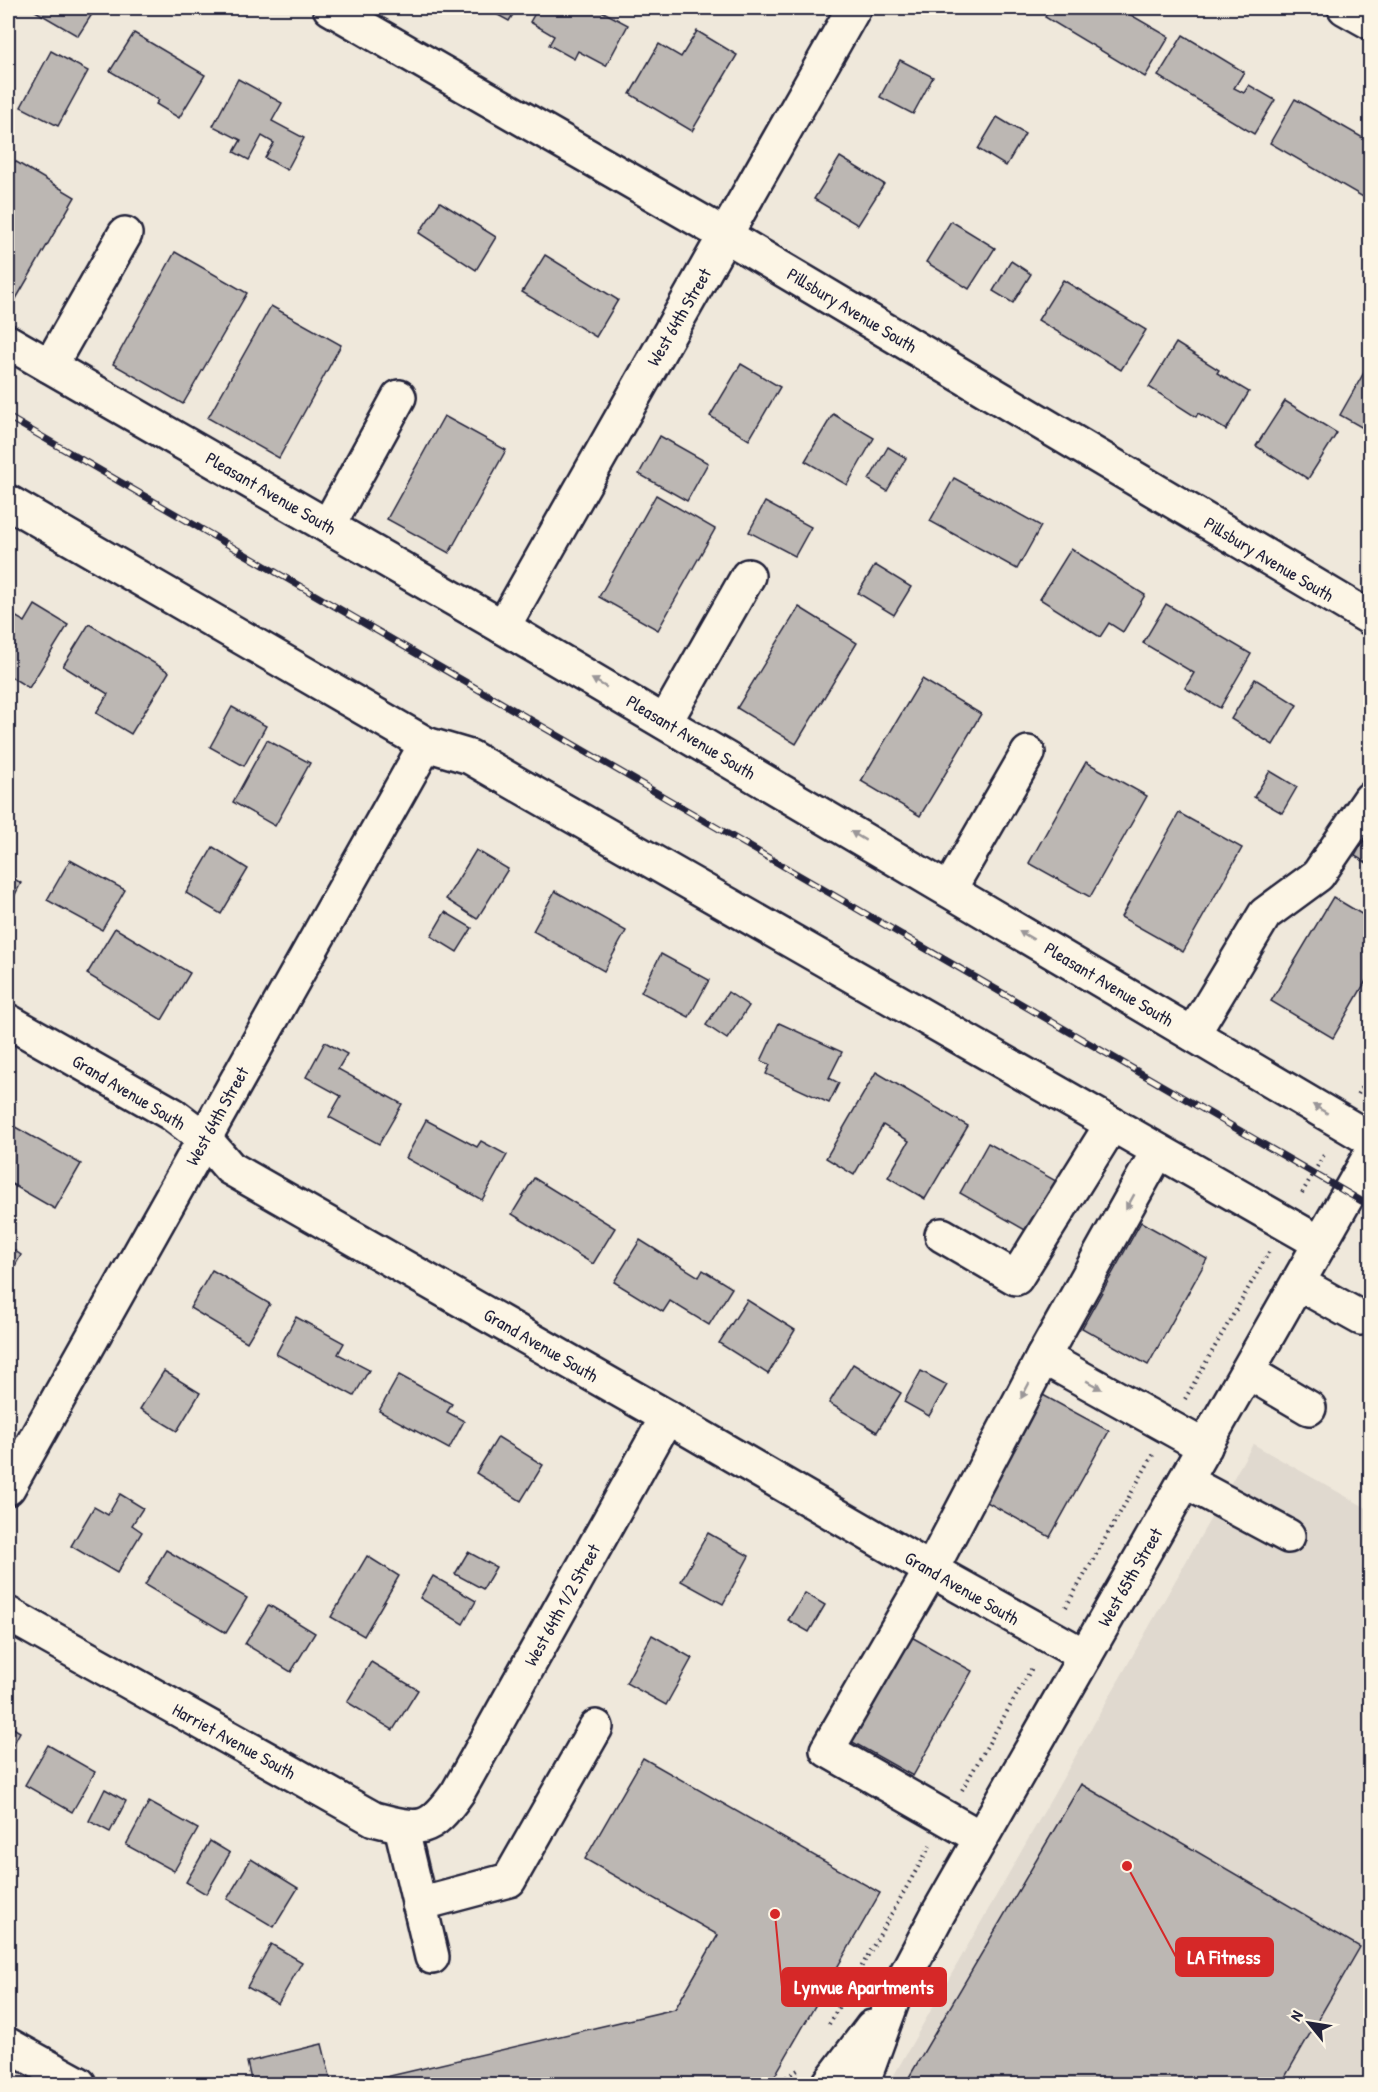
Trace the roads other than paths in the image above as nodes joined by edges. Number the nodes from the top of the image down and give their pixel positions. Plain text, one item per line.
1 (330, 8) edge
2 (854, 8) edge
3 (1345, 8) edge
4 (1371, 22) edge
5 (125, 234) dead end
6 (725, 235) junction
7 (8, 342) edge
8 (51, 366) junction
9 (399, 397) dead end
10 (8, 502) edge
11 (328, 526) junction
12 (748, 576) dead end
13 (1371, 618) edge
14 (502, 627) junction
15 (665, 722) junction
16 (426, 744) junction
17 (1028, 753) dead end
18 (1371, 799) edge
19 (949, 890) junction
20 (8, 1021) edge
21 (1193, 1034) junction
22 (1112, 1124) junction
23 (205, 1139) junction
24 (1371, 1139) edge
25 (1158, 1151) junction
26 (1371, 1156) edge
27 (942, 1235) dead end
28 (1320, 1244) junction
29 (1298, 1283) junction
30 (1361, 1318) dead end
31 (1043, 1357) junction
32 (1248, 1372) junction
33 (1309, 1408) dead end
34 (667, 1417) junction
35 (1205, 1446) junction
36 (1185, 1481) junction
37 (8, 1488) edge
38 (1288, 1536) dead end
39 (931, 1570) junction
40 (8, 1614) edge
41 (1085, 1656) junction
42 (596, 1727) dead end
43 (458, 1792) joint
44 (401, 1826) junction
45 (981, 1838) junction
46 (419, 1904) junction
47 (432, 1957) dead end
48 (893, 1999) junction
49 (8, 2045) edge
50 (818, 2074) edge
51 (79, 2085) edge
52 (862, 2085) edge

1 - 6 street, Pillsbury Avenue South
2 - 6 street, West 64th Street
3 - 4 street
5 - 8 street
6 - 13 street, Pillsbury Avenue South
6 - 14 street, West 64th Street
7 - 8 street, Pleasant Avenue South
8 - 11 street, Pleasant Avenue South
9 - 11 street
10 - 16 street
11 - 14 street, Pleasant Avenue South
12 - 15 street
15 -> 14 street, Pleasant Avenue South
19 -> 15 street, Pleasant Avenue South
16 - 22 street
16 - 23 street, West 64th Street
17 - 19 street
18 - 21 street
21 -> 19 street, Pleasant Avenue South
20 - 23 street, Grand Avenue South
24 -> 21 street, Pleasant Avenue South
22 - 25 street
22 - 27 street
23 - 34 street, Grand Avenue South
23 - 37 street, West 64th Street
25 - 28 street
25 -> 31 street
26 - 28 street, West 65th Street
28 - 29 street, West 65th Street
29 - 30 street
29 - 32 street, West 65th Street
31 -> 35 street
31 -> 39 street
32 - 33 street
32 - 35 street, West 65th Street
34 - 39 street, Grand Avenue South
34 - 43 street, West 64th 1/2 Street
35 - 36 street, West 65th Street
36 - 38 street
36 - 41 street, West 65th Street
39 - 41 street, Grand Avenue South
39 - 45 street
40 - 44 street, Harriet Avenue South
41 - 45 street, West 65th Street
42 - 46 street
43 - 44 street, Harriet Avenue South
44 - 46 street
45 - 48 street, West 65th Street
46 - 47 street
48 - 50 street, West 65th Street
48 - 52 street, West 65th Street
49 - 51 street

